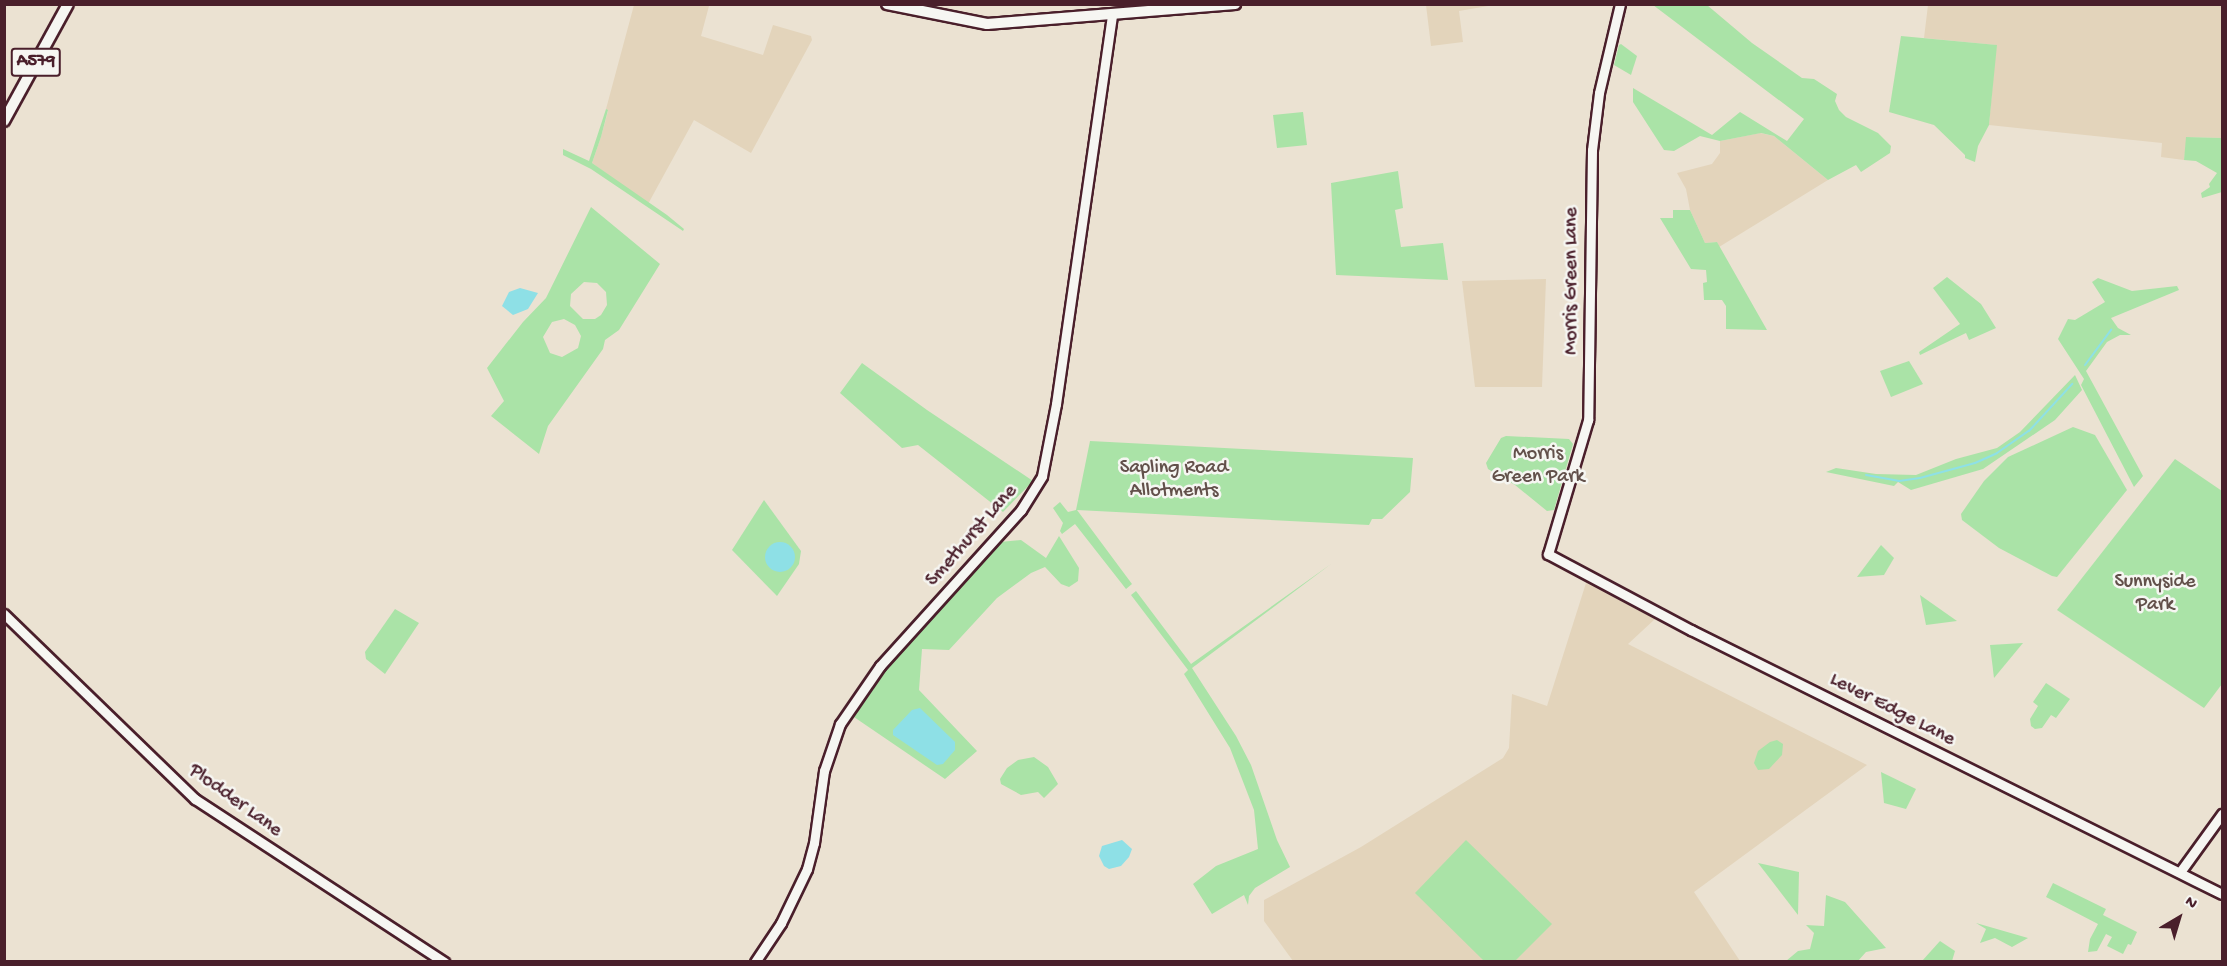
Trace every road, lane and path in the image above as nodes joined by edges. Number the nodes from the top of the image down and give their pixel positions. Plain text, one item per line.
1 (68, 4) edge
2 (886, 4) edge
3 (1235, 4) edge
4 (1620, 4) edge
5 (1112, 16) junction
6 (4, 121) edge
7 (1548, 554) joint
8 (4, 614) edge
9 (2223, 814) edge
10 (2180, 872) junction
11 (2223, 894) edge
12 (444, 962) edge
13 (754, 962) edge

1 - 6 main road, A579
2 - 5 main road
3 - 5 main road
4 - 7 street, Morris Green Lane
5 - 13 street, Smethurst Lane
7 - 10 street, Lever Edge Lane
8 - 12 street, Plodder Lane
9 - 10 street
10 - 11 street, Lever Edge Lane

